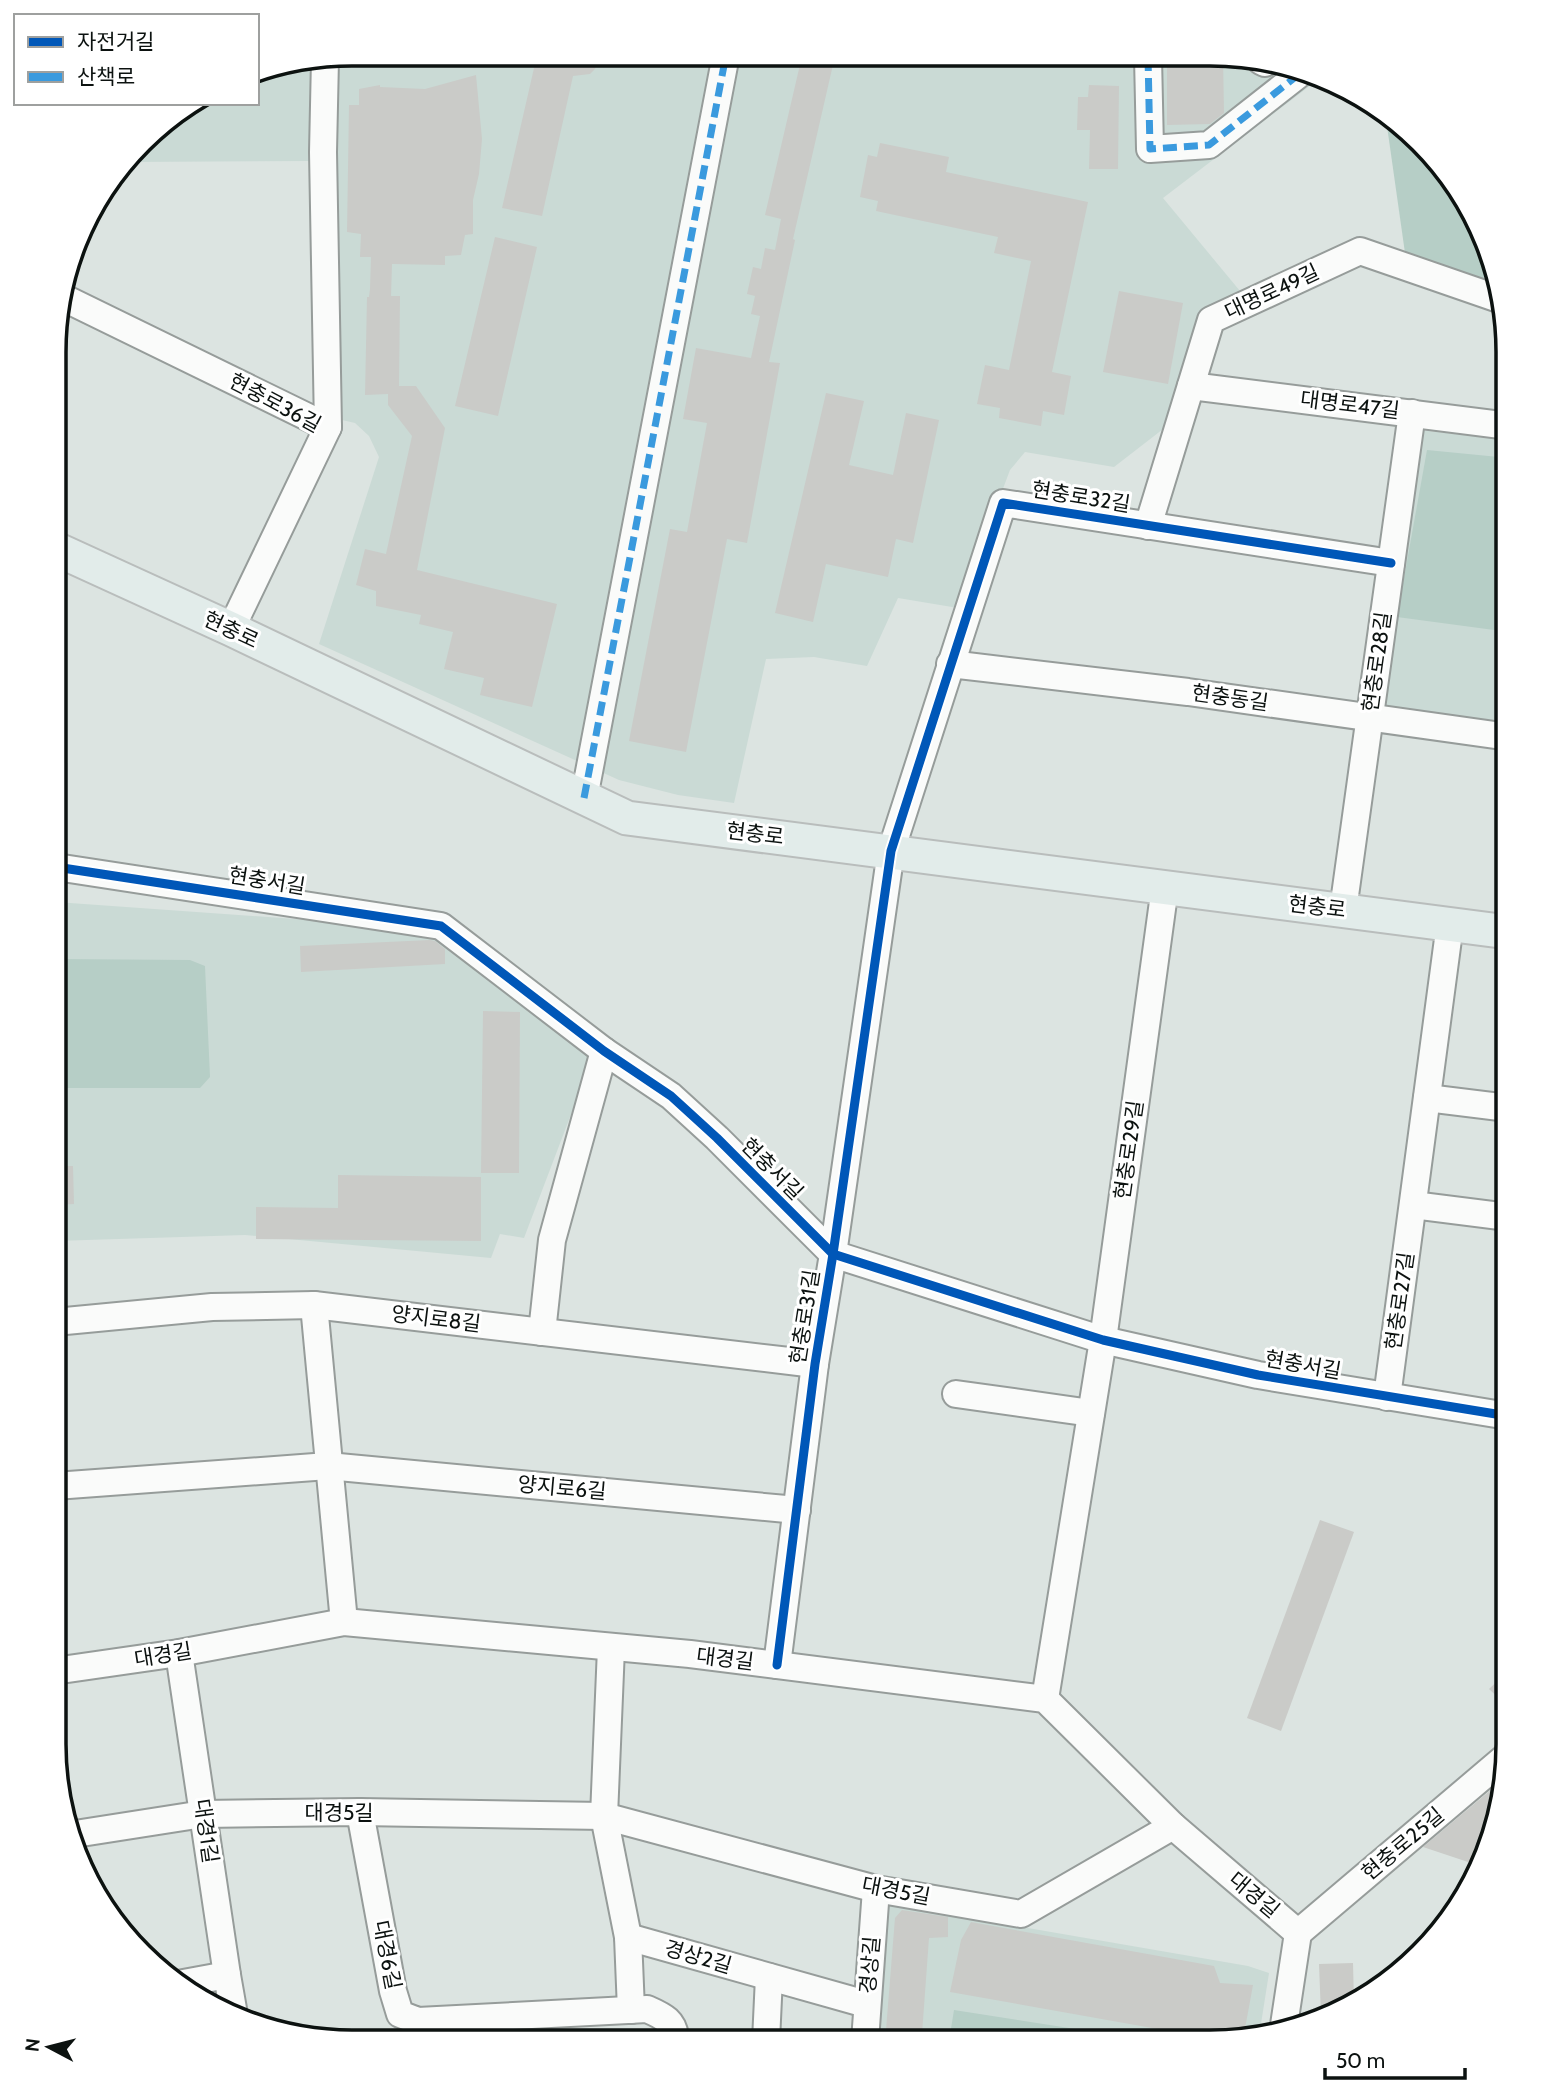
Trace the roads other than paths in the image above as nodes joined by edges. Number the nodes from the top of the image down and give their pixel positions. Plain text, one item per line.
1 (724, 66) edge
2 (1149, 66) edge
3 (325, 68) edge
4 (1293, 79) edge
5 (1491, 296) edge
6 (71, 302) edge
7 (1191, 386) junction
8 (1412, 413) junction
9 (1496, 424) edge
10 (328, 427) junction
11 (1148, 526) junction
12 (66, 554) edge
13 (1391, 563) junction
14 (231, 629) junction
15 (950, 664) junction
16 (1369, 718) junction
17 (1496, 735) edge
18 (584, 798) junction
19 (891, 851) junction
20 (66, 869) edge
21 (1165, 887) junction
22 (1343, 910) junction
23 (1450, 924) junction
24 (1496, 930) edge
25 (604, 1051) junction
26 (1427, 1098) junction
27 (1496, 1107) edge
28 (1413, 1205) junction
29 (1496, 1215) edge
30 (833, 1254) junction
31 (314, 1305) junction
32 (66, 1321) edge
33 (542, 1332) junction
34 (1103, 1340) junction
35 (815, 1364) junction
36 (956, 1394) dead end
37 (1387, 1397) junction
38 (1091, 1413) junction
39 (1496, 1414) edge
40 (328, 1466) junction
41 (66, 1485) edge
42 (797, 1510) junction
43 (344, 1622) junction
44 (611, 1648) junction
45 (179, 1653) junction
46 (777, 1665) junction
47 (66, 1669) edge
48 (1045, 1699) junction
49 (1496, 1765) edge
50 (360, 1812) junction
51 (203, 1814) junction
52 (604, 1816) junction
53 (1173, 1826) junction
54 (81, 1833) edge
55 (876, 1889) junction
56 (1298, 1933) junction
57 (628, 1937) junction
58 (227, 1975) junction
59 (769, 1977) junction
60 (194, 1981) edge
61 (232, 2003) edge
62 (866, 2004) junction
63 (631, 2010) junction
64 (1285, 2020) edge
65 (673, 2030) edge
66 (766, 2030) edge
67 (865, 2030) edge

1 - 18 street
2 - 4 street
3 - 10 street
5 - 7 street, 대명로49길
6 - 10 street, 현충로36길
7 - 8 street, 대명로47길
7 - 11 street, 대명로49길
8 - 9 street, 대명로47길
8 - 13 street, 현충로28길
10 - 14 street, 현충로36길
11 - 13 street, 현충로32길
11 - 15 street, 현충로32길
12 - 14 main road, 현충로
13 - 16 street, 현충로28길
14 - 18 main road, 현충로
15 - 16 street, 현충동길
15 - 19 street, 현충로32길
16 - 17 street, 현충동길
16 - 22 street, 현충로28길
18 - 19 main road, 현충로
19 - 21 main road, 현충로
19 - 30 street, 현충로31길
20 - 25 street, 현충서길
21 - 22 main road, 현충로
21 - 34 street, 현충로29길
22 - 23 main road, 현충로
23 - 24 main road, 현충로
23 - 26 street, 현충로27길
25 - 30 street, 현충서길
25 - 33 street
26 - 27 street
26 - 28 street, 현충로27길
28 - 29 street
28 - 37 street, 현충로27길
30 - 34 street, 현충서길
30 - 35 street, 현충로31길
31 - 32 street, 양지로8길
31 - 33 street, 양지로8길
31 - 40 street
33 - 35 street, 양지로8길
34 - 37 street, 현충서길
34 - 38 street, 현충로29길
35 - 42 street, 현충로31길
36 - 38 street
37 - 39 street, 현충서길
38 - 48 street, 현충로29길
40 - 41 street, 양지로6길
40 - 42 street, 양지로6길
40 - 43 street
42 - 46 street, 현충로31길
43 - 44 street, 대경길
43 - 45 street, 대경길
44 - 46 street, 대경길
44 - 52 street
45 - 47 street, 대경길
45 - 51 street, 대경1길
46 - 48 street, 대경길
48 - 53 street, 대경길
49 - 56 street, 현충로25길
50 - 51 street, 대경5길
50 - 52 street, 대경5길
50 - 63 street, 대경6길
51 - 54 street, 대경5길
51 - 58 street, 대경1길
52 - 55 street, 대경5길
52 - 57 street
53 - 55 street, 대경5길
53 - 56 street, 대경길
55 - 62 street, 경상길
56 - 64 street, 대경길
57 - 59 street, 경상2길
57 - 63 street
58 - 60 street
58 - 61 street, 대경1길
59 - 62 street, 경상2길
59 - 66 street
62 - 67 street, 경상길
63 - 65 street, 대경6길

